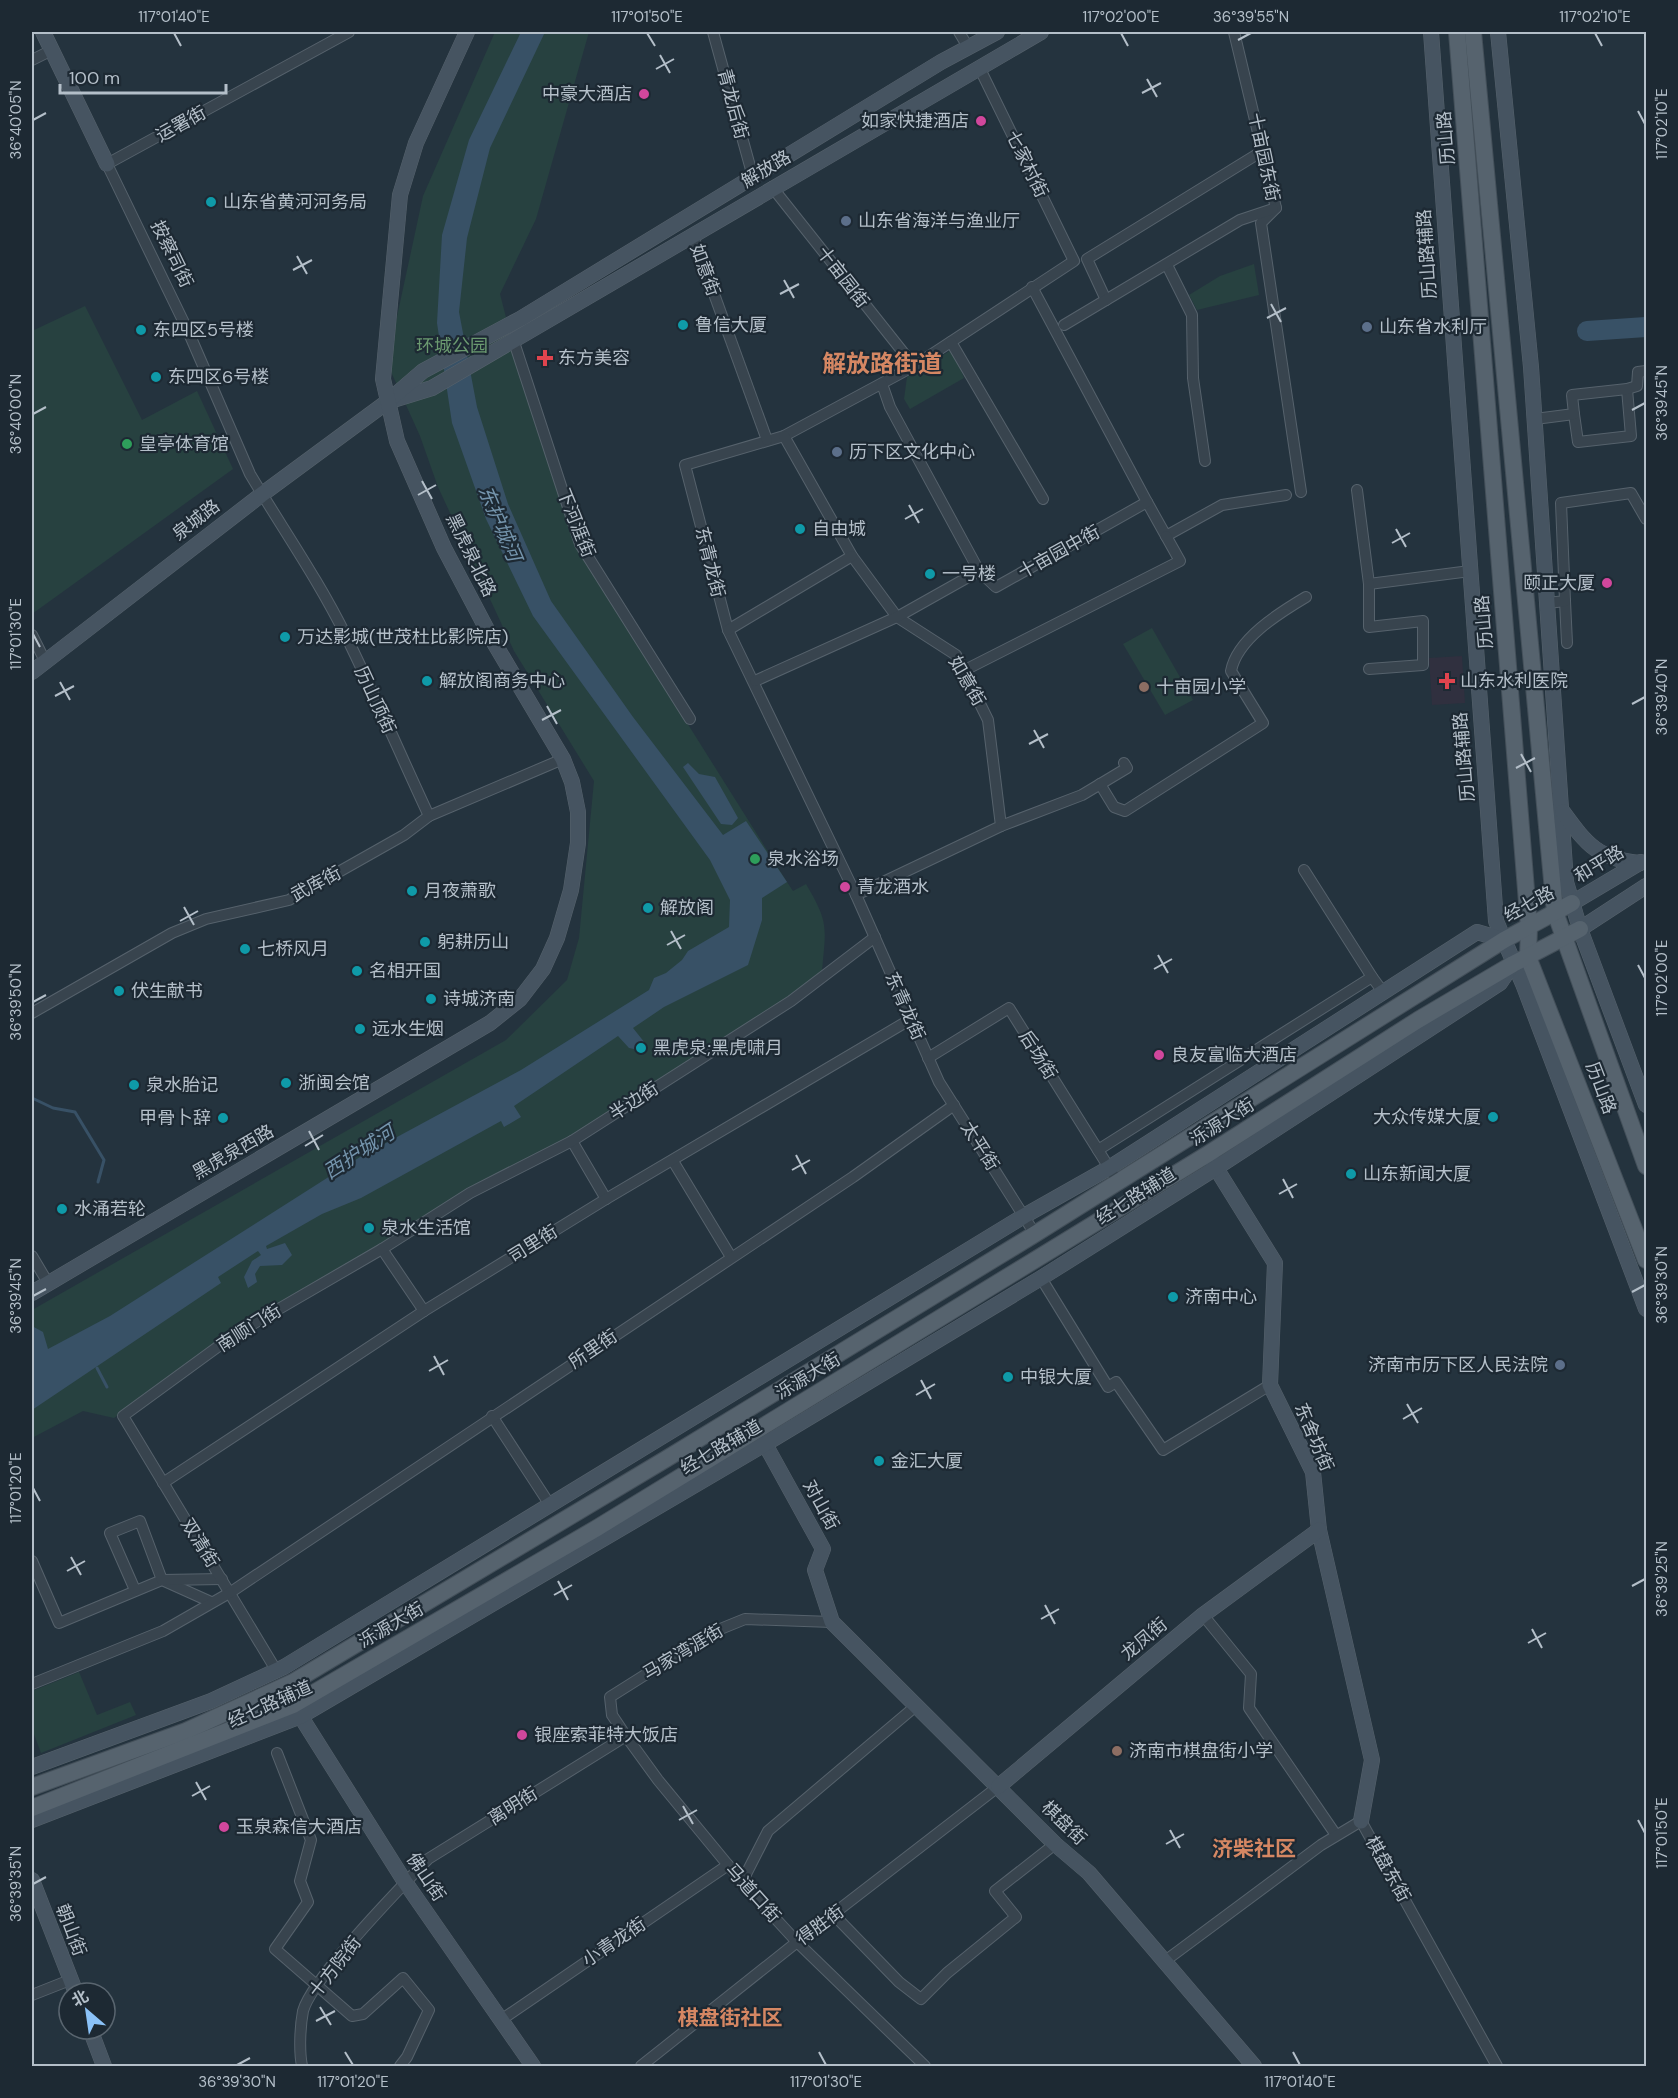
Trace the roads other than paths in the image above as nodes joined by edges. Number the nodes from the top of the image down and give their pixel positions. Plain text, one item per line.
1 (43, 32) edge
2 (349, 32) edge
3 (467, 32) edge
4 (713, 32) edge
5 (960, 32) edge
6 (997, 32) edge
7 (1041, 32) edge
8 (1234, 32) edge
9 (1431, 32) edge
10 (1457, 32) edge
11 (1473, 32) edge
12 (1498, 32) edge
13 (968, 47) junction
14 (52, 50) junction
15 (32, 60) edge
16 (979, 67) junction
17 (1264, 150) junction
18 (107, 164) junction
19 (753, 177) junction
20 (772, 187) junction
21 (1276, 208) junction
22 (693, 236) junction
23 (1074, 261) joint
24 (1167, 265) junction
25 (1032, 287) junction
26 (1106, 300) junction
27 (1064, 326) dead end
28 (514, 342) junction
29 (951, 342) junction
30 (914, 366) junction
31 (1647, 372) edge
32 (882, 384) junction
33 (1627, 390) junction
34 (387, 402) junction
35 (1574, 414) junction
36 (1534, 419) junction
37 (784, 436) junction
38 (767, 440) junction
39 (1205, 461) dead end
40 (1357, 490) dead end
41 (1301, 492) dead end
42 (261, 495) junction
43 (1286, 495) dead end
44 (1043, 499) dead end
45 (1147, 502) junction
46 (1647, 519) edge
47 (1166, 536) junction
48 (852, 556) junction
49 (979, 571) junction
50 (1470, 572) junction
51 (1369, 584) junction
52 (1306, 597) dead end
53 (1565, 601) junction
54 (1548, 603) junction
55 (897, 617) junction
56 (728, 630) junction
57 (32, 635) edge
58 (1568, 643) dead end
59 (45, 661) junction
60 (1369, 669) dead end
61 (963, 670) junction
62 (32, 672) edge
63 (755, 681) junction
64 (690, 719) dead end
65 (563, 759) junction
66 (1124, 763) dead end
67 (1100, 784) junction
68 (1563, 812) junction
69 (429, 816) junction
70 (1001, 826) junction
71 (1643, 861) edge
72 (1304, 870) dead end
73 (1647, 886) edge
74 (855, 895) junction
75 (1572, 903) junction
76 (1555, 912) junction
77 (1529, 927) junction
78 (1580, 929) junction
79 (874, 937) junction
80 (1564, 938) junction
81 (1504, 940) junction
82 (1521, 961) junction
83 (1372, 977) junction
84 (1383, 992) junction
85 (32, 1013) edge
86 (911, 1019) junction
87 (454, 1046) joint
88 (928, 1058) junction
89 (954, 1105) junction
90 (1647, 1105) edge
91 (572, 1141) junction
92 (1098, 1150) junction
93 (673, 1161) junction
94 (1212, 1161) junction
95 (1647, 1166) edge
96 (1109, 1168) junction
97 (1119, 1182) junction
98 (606, 1199) junction
99 (1024, 1216) junction
100 (1035, 1234) junction
101 (382, 1249) junction
102 (32, 1256) edge
103 (731, 1257) junction
104 (1647, 1260) edge
105 (1041, 1278) junction
106 (48, 1283) junction
107 (32, 1293) edge
108 (1647, 1309) edge
109 (424, 1311) junction
110 (1270, 1385) junction
111 (123, 1416) joint
112 (492, 1416) junction
113 (765, 1444) junction
114 (163, 1483) junction
115 (550, 1505) junction
116 (1319, 1530) junction
117 (32, 1561) edge
118 (222, 1579) junction
119 (162, 1580) junction
120 (135, 1590) junction
121 (231, 1592) junction
122 (211, 1602) junction
123 (1203, 1616) junction
124 (832, 1622) junction
125 (276, 1670) junction
126 (32, 1684) edge
127 (610, 1697) joint
128 (917, 1706) junction
129 (297, 1710) junction
130 (626, 1736) junction
131 (277, 1753) dead end
132 (32, 1767) edge
133 (999, 1786) junction
134 (32, 1787) edge
135 (32, 1808) edge
136 (32, 1820) edge
137 (1361, 1821) junction
138 (1336, 1835) junction
139 (1056, 1844) junction
140 (728, 1865) junction
141 (32, 1880) edge
142 (405, 1882) junction
143 (742, 1882) junction
144 (834, 1915) junction
145 (797, 1942) junction
146 (1165, 1961) junction
147 (71, 1981) edge
148 (316, 1985) junction
149 (57, 1990) edge
150 (32, 1995) edge
151 (501, 2020) junction
152 (94, 2041) edge
153 (104, 2067) edge
154 (302, 2067) edge
155 (400, 2067) edge
156 (533, 2067) edge
157 (641, 2067) edge
158 (925, 2067) edge
159 (1254, 2067) edge
160 (1497, 2067) edge

1 - 14 street, 按察司街
2 - 18 street, 运署街
3 - 34 street, 黑虎泉北路
4 - 19 street, 青龙后街
5 - 13 street
6 - 13 street, 解放路
7 - 16 street, 解放路
8 - 17 street, 十亩园东街
9 - 50 street, 历山路辅路
10 - 77 main road, 历山路
11 - 76 main road, 历山路
12 - 36 street
13 - 19 street, 解放路
14 - 15 street
14 - 18 street, 按察司街
16 - 20 street, 解放路
16 - 23 street, 七家村街
17 - 21 street, 十亩园东街
17 - 26 street
18 - 42 street, 按察司街
19 - 34 street, 解放路
20 - 22 street, 解放路
20 - 30 street, 十亩园街
21 - 24 street
21 - 41 street, 十亩园东街
22 - 28 street, 解放路
22 - 38 street, 如意街
23 - 25 street, 东青龙街
24 - 26 street
24 - 39 street
25 - 29 street, 东青龙街
25 - 45 street
26 - 27 street
28 - 34 street, 解放路
28 - 64 street, 下河涯街
29 - 30 street, 东青龙街
29 - 44 street
30 - 32 street, 东青龙街
31 - 33 street
32 - 37 street, 东青龙街
32 - 49 street
33 - 35 street
33 - 35 street
34 - 42 street, 泉城路
34 - 65 street, 黑虎泉北路
35 - 36 street
36 - 54 street
37 - 38 street, 东青龙街
37 - 48 street, 如意街
38 - 56 street, 东青龙街
40 - 51 street
42 - 59 street, 泉城路
42 - 69 street, 历山顶街
43 - 47 street
45 - 47 street
45 - 49 street, 十亩园中街
46 - 53 street
47 - 61 street
48 - 55 street, 如意街
48 - 56 street
49 - 55 street
50 - 51 street
50 - 81 street, 历山路辅路
51 - 60 street
52 - 67 street
53 - 54 street
53 - 58 street
54 - 68 street
55 - 61 street, 如意街
55 - 63 street
56 - 63 street, 东青龙街
57 - 59 street
59 - 62 street, 泉城路
61 - 70 street, 如意街
63 - 74 street, 东青龙街
65 - 69 street, 武库街
65 - 87 street, 黑虎泉北路
66 - 67 street
67 - 70 street
68 - 71 street
68 - 75 street
69 - 85 street, 武库街
70 - 74 street
71 - 75 street, 和平路
72 - 83 street
73 - 78 street
74 - 79 street, 东青龙街
75 - 76 main road, 经七路
75 - 78 street
76 - 77 main road, 经七路
76 - 80 main road, 历山路
77 - 81 main road, 经七路
77 - 82 main road, 历山路
78 - 80 main road, 泺源大街
78 - 90 street
79 - 86 street, 东青龙街
79 - 91 street, 半边街
80 - 82 main road, 泺源大街
80 - 95 main road, 历山路
81 - 82 street, 历山路辅路
81 - 84 street, 经七路辅道
81 - 97 main road, 泺源大街
82 - 94 main road, 泺源大街
82 - 104 main road, 历山路
82 - 108 street, 历山路辅路
83 - 84 street
83 - 92 street
84 - 96 street, 经七路辅道
86 - 88 street, 东青龙街
86 - 93 street, 司里街
87 - 106 street, 黑虎泉西路
88 - 89 street, 太平街
88 - 92 street, 后场街
89 - 99 street, 太平街
89 - 103 street, 所里街
91 - 98 street
91 - 101 street, 半边街
92 - 96 street, 后场街
93 - 98 street, 司里街
93 - 103 street
94 - 105 street, 经七路辅道
94 - 110 street, 东舍坊街
94 - 129 main road, 泺源大街
96 - 97 street, 后场街
96 - 99 street, 经七路辅道
97 - 100 main road, 泺源大街
98 - 109 street, 司里街
99 - 100 street, 太平街
99 - 115 street, 经七路辅道
100 - 134 main road, 泺源大街
101 - 109 street
101 - 111 street, 南顺门街
102 - 106 street
103 - 112 street, 所里街
105 - 110 street
105 - 113 street, 经七路辅道
106 - 107 street, 黑虎泉西路
109 - 114 street, 司里街
110 - 116 street, 东舍坊街
111 - 114 street, 双清街
112 - 115 street
112 - 121 street, 所里街
113 - 124 street, 对山街
113 - 129 street, 经七路辅道
114 - 118 street, 双清街
115 - 125 street, 经七路辅道
116 - 123 street, 龙凤街
116 - 137 street, 东舍坊街
117 - 120 street
118 - 119 street
118 - 121 street, 双清街
119 - 120 street
119 - 120 street
119 - 122 street
121 - 122 street, 所里街
121 - 125 street, 双清街
122 - 126 street, 所里街
123 - 133 street, 龙凤街
123 - 138 street
124 - 127 street, 马家湾涯街
124 - 128 street, 棋盘街
125 - 132 street, 经七路辅道
127 - 130 street, 马道口街
128 - 133 street, 棋盘街
128 - 143 street
129 - 135 main road, 泺源大街
129 - 136 street, 经七路辅道
129 - 142 street, 佛山街
130 - 140 street, 马道口街
130 - 142 street, 离明街
131 - 148 street
133 - 139 street, 棋盘街
133 - 144 street, 得胜街
137 - 138 street, 棋盘东街
137 - 160 street, 棋盘东街
138 - 146 street, 棋盘东街
139 - 144 street
139 - 146 street, 棋盘街
140 - 143 street, 马道口街
140 - 151 street, 小青龙街
141 - 147 street, 朝山街
142 - 148 street, 十方院街
142 - 151 street, 佛山街
143 - 145 street, 马道口街
144 - 145 street, 得胜街
145 - 157 street, 得胜街
145 - 158 street, 马道口街
146 - 159 street, 棋盘街
148 - 154 street, 十方院街
148 - 155 street
149 - 150 street
151 - 156 street, 佛山街
152 - 153 street

